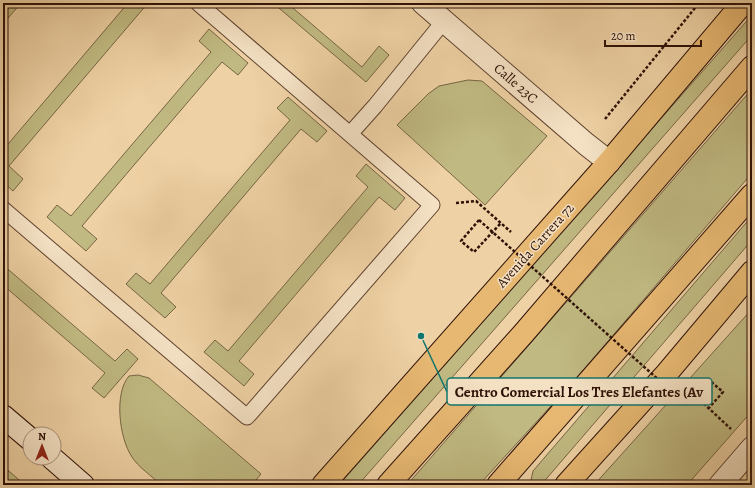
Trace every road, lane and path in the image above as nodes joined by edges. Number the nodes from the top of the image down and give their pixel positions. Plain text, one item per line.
1 (198, 3) edge
2 (423, 3) edge
3 (699, 3) edge
4 (743, 3) edge
5 (444, 20) junction
6 (752, 66) edge
7 (350, 134) junction
8 (586, 144) junction
9 (609, 162) junction
10 (752, 195) edge
11 (476, 201) dead end
12 (3, 209) edge
13 (752, 272) edge
14 (667, 373) junction
15 (708, 409) junction
16 (3, 416) edge
17 (22, 433) edge
18 (736, 434) dead end
19 (752, 448) edge
20 (61, 466) edge
21 (514, 475) edge
22 (83, 485) edge
23 (323, 485) edge
24 (388, 485) edge
25 (498, 485) edge
26 (566, 485) edge
27 (720, 485) edge

1 - 7 lane
2 - 5 street, Calle 23C
3 - 8 path
4 - 9 highway, Avenida Carrera 72
5 - 7 lane
5 - 8 street, Calle 23C
6 - 24 highway
7 - 12 lane
8 - 9 street, Calle 23C
9 - 23 highway, Avenida Carrera 72
10 - 21 highway
11 - 15 path, bridge
13 - 14 highway
14 - 15 path
14 - 26 highway
15 - 18 path
16 - 17 street
19 - 27 street
20 - 22 street
21 - 25 highway

